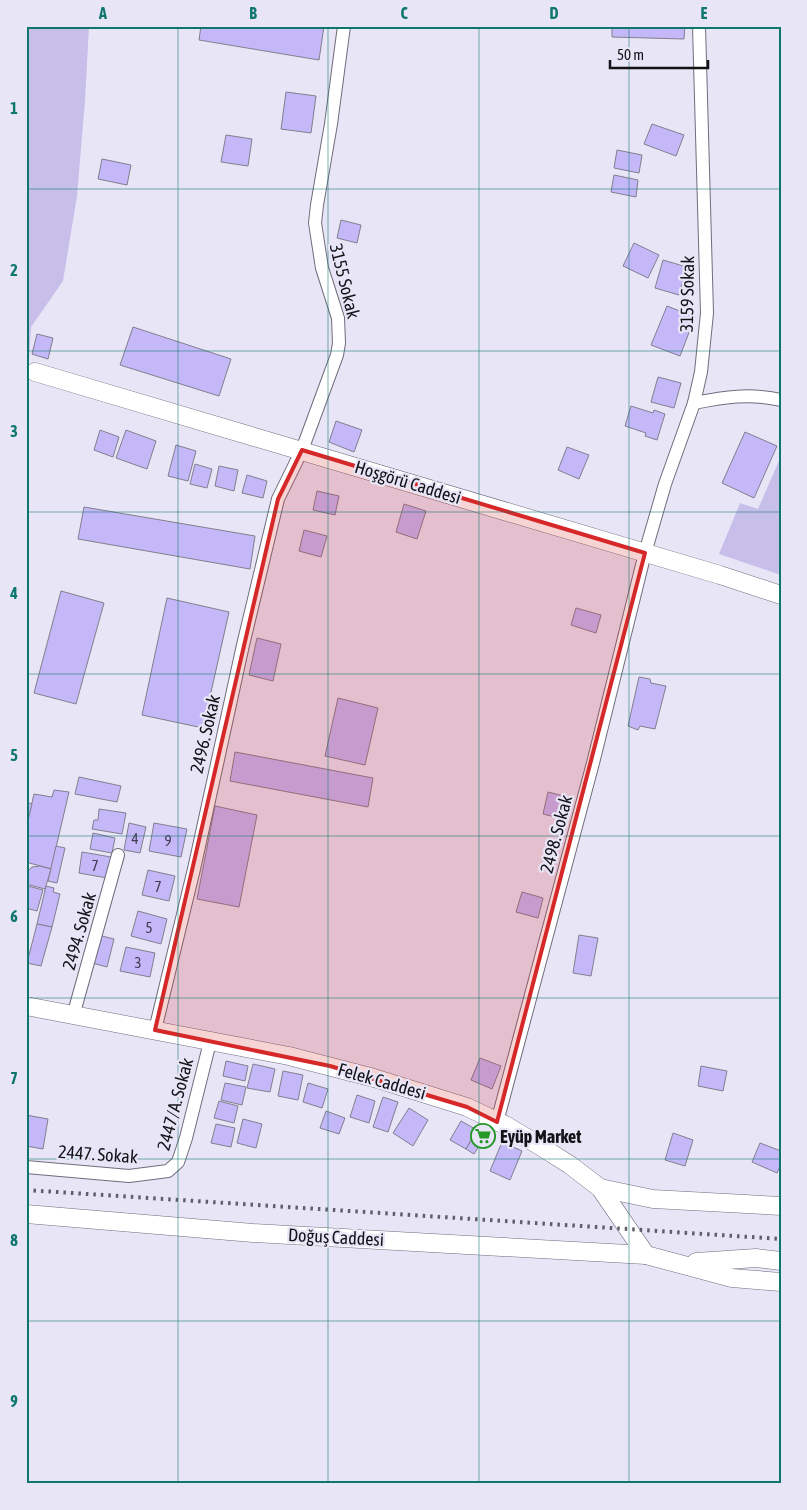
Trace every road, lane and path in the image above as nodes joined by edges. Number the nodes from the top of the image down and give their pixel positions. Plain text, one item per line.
1 (344, 26) edge
2 (699, 26) edge
3 (36, 372) dead end
4 (781, 400) edge
5 (694, 403) junction
6 (302, 450) junction
7 (645, 553) junction
8 (781, 595) edge
9 (118, 855) dead end
10 (26, 1006) edge
11 (73, 1016) junction
12 (155, 1030) junction
13 (210, 1042) junction
14 (497, 1122) junction
15 (26, 1167) edge
16 (168, 1171) joint
17 (600, 1188) junction
18 (781, 1206) edge
19 (26, 1214) edge
20 (646, 1254) junction
21 (781, 1261) edge
22 (683, 1263) junction
23 (781, 1282) edge

1 - 6 street, 3155 Sokak
2 - 5 street, 3159 Sokak
3 - 6 street, Hoşgörü Caddesi
4 - 5 street
5 - 7 street, 3159 Sokak
6 - 7 street, Hoşgörü Caddesi
6 - 12 street, 2496. Sokak
7 - 8 street, Hoşgörü Caddesi
7 - 14 street, 2498. Sokak
9 - 11 street, 2494. Sokak
10 - 11 street, Felek Caddesi
11 - 12 street, Felek Caddesi
12 - 13 street, Felek Caddesi
13 - 14 street, Felek Caddesi
13 - 16 street, 2447/A. Sokak
14 - 17 street, Felek Caddesi
15 - 16 street, 2447. Sokak
17 - 18 street
17 - 20 street, Felek Caddesi
19 - 20 street, Doğuş Caddesi
20 - 22 street
21 - 22 street
22 - 23 street

